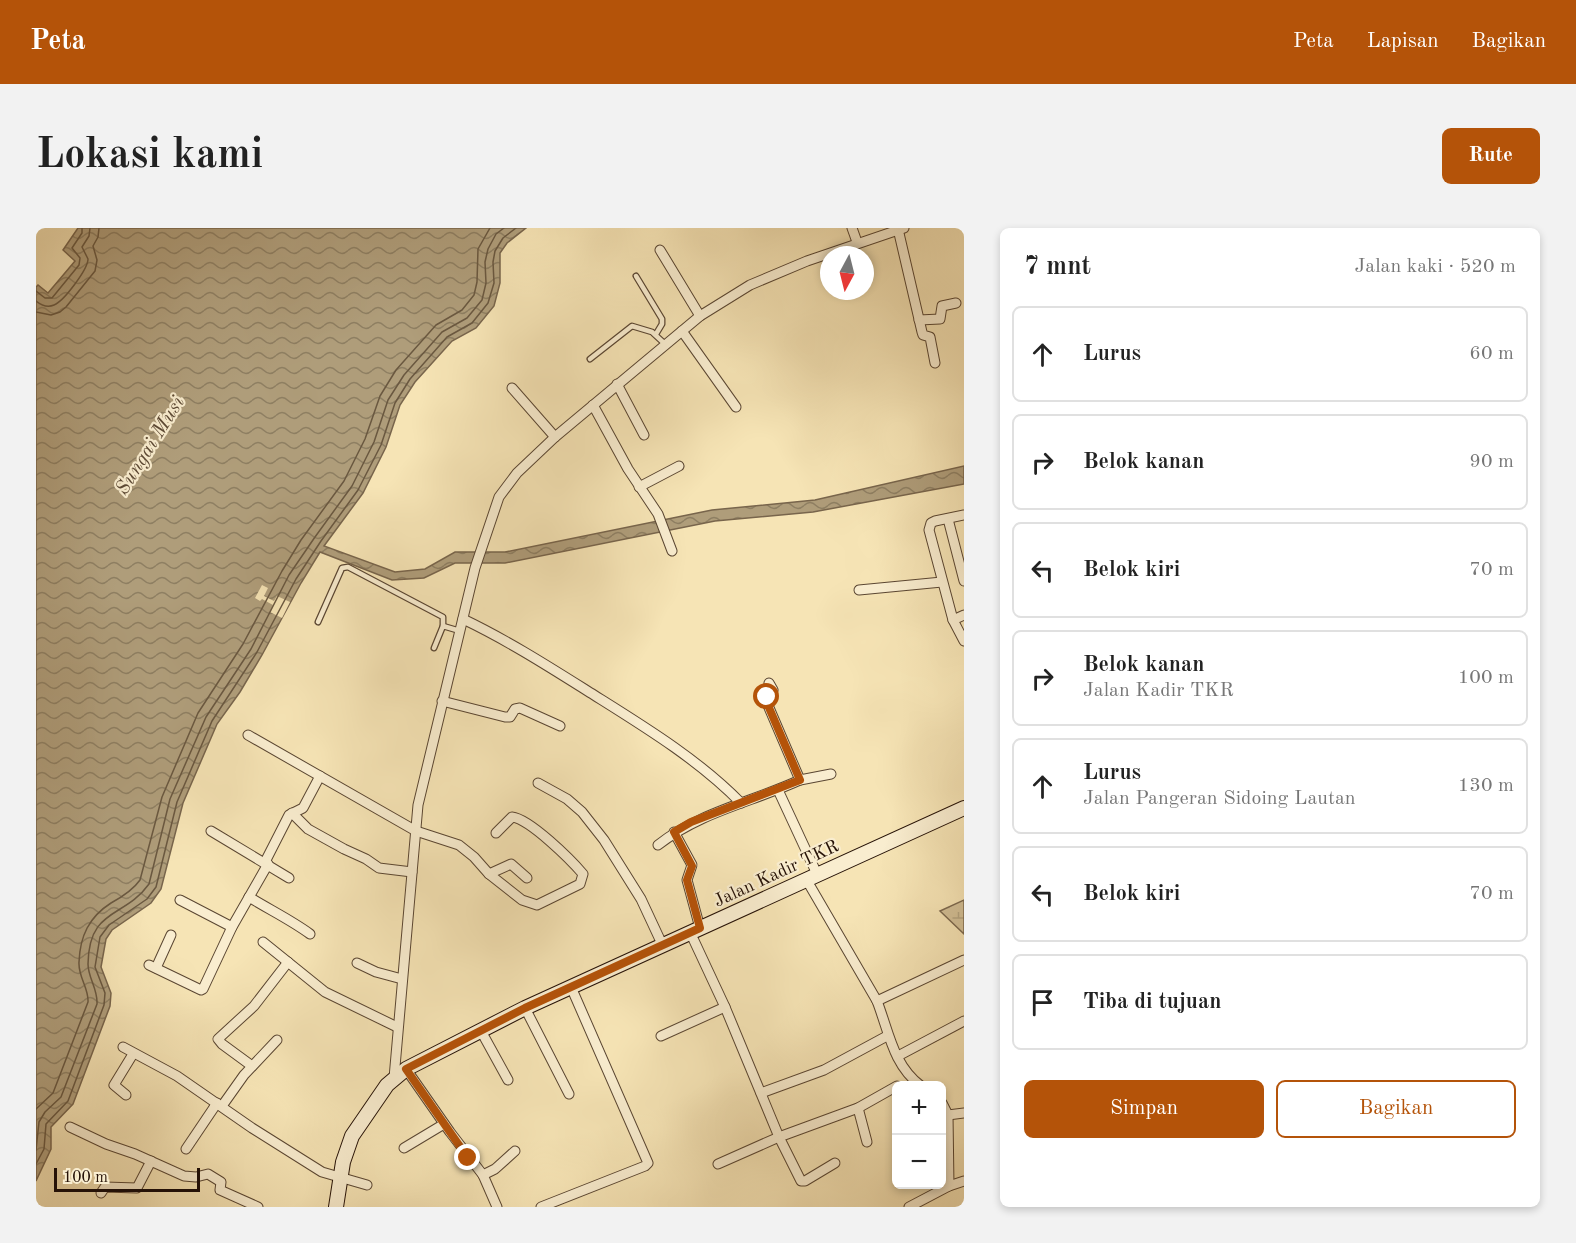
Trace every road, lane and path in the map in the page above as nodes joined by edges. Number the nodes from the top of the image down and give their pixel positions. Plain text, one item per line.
1 (852, 228) edge
2 (901, 229) edge
3 (857, 242) junction
4 (660, 250) dead end
5 (636, 276) dead end
6 (956, 303) dead end
7 (700, 316) junction
8 (919, 320) junction
9 (682, 331) junction
10 (656, 334) junction
11 (666, 344) junction
12 (590, 359) dead end
13 (935, 363) dead end
14 (617, 384) junction
15 (512, 388) dead end
16 (593, 405) junction
17 (736, 407) dead end
18 (644, 435) dead end
19 (555, 437) junction
20 (679, 466) dead end
21 (639, 487) junction
22 (964, 515) edge
23 (948, 519) junction
24 (672, 551) dead end
25 (964, 581) edge
26 (942, 582) junction
27 (859, 590) dead end
28 (964, 615) edge
29 (463, 619) junction
30 (953, 620) junction
31 (318, 622) dead end
32 (443, 626) junction
33 (460, 631) junction
34 (964, 641) edge
35 (434, 648) dead end
36 (769, 683) dead end
37 (442, 701) junction
38 (560, 726) dead end
39 (248, 735) dead end
40 (831, 774) dead end
41 (320, 776) junction
42 (800, 780) junction
43 (537, 783) dead end
44 (778, 790) junction
45 (741, 803) junction
46 (964, 808) edge
47 (292, 813) junction
48 (211, 831) dead end
49 (416, 831) junction
50 (674, 832) junction
51 (496, 833) dead end
52 (658, 845) dead end
53 (266, 863) junction
54 (412, 872) junction
55 (489, 874) junction
56 (812, 876) junction
57 (289, 878) dead end
58 (527, 878) dead end
59 (249, 897) junction
60 (180, 900) dead end
61 (232, 927) junction
62 (695, 930) junction
63 (310, 934) dead end
64 (171, 935) dead end
65 (263, 942) dead end
66 (662, 944) junction
67 (964, 960) edge
68 (357, 963) dead end
69 (293, 966) junction
70 (402, 979) junction
71 (571, 987) junction
72 (877, 1001) junction
73 (724, 1007) junction
74 (525, 1008) junction
75 (964, 1021) edge
76 (397, 1027) junction
77 (481, 1031) junction
78 (661, 1036) dead end
79 (887, 1036) junction
80 (277, 1040) dead end
81 (123, 1047) dead end
82 (133, 1054) junction
83 (898, 1056) junction
84 (252, 1066) junction
85 (406, 1069) junction
86 (394, 1078) junction
87 (910, 1078) junction
88 (508, 1080) dead end
89 (905, 1081) edge
90 (914, 1081) edge
91 (892, 1089) edge
92 (761, 1093) junction
93 (568, 1094) dead end
94 (126, 1095) dead end
95 (219, 1105) junction
96 (858, 1108) junction
97 (946, 1111) edge
98 (964, 1113) edge
99 (948, 1115) junction
100 (444, 1124) junction
101 (70, 1127) dead end
102 (779, 1137) junction
103 (867, 1142) dead end
104 (404, 1148) dead end
105 (186, 1149) dead end
106 (515, 1151) dead end
107 (151, 1161) junction
108 (835, 1163) dead end
109 (718, 1164) dead end
110 (483, 1174) junction
111 (339, 1177) junction
112 (964, 1181) edge
113 (367, 1185) dead end
114 (950, 1186) junction
115 (101, 1193) dead end
116 (258, 1207) edge
117 (336, 1207) edge
118 (497, 1207) edge
119 (541, 1207) edge
120 (909, 1207) edge

1 - 3 street
2 - 3 street
2 - 8 street
3 - 7 street
4 - 7 street
5 - 10 lane
6 - 8 street
7 - 9 street
8 - 13 street
9 - 11 street
9 - 17 street
10 - 11 lane
10 - 12 lane
11 - 14 street
14 - 16 street
14 - 18 street
15 - 19 street
16 - 19 street
16 - 21 street
19 - 29 street
20 - 21 street
21 - 24 street
22 - 23 street
23 - 25 street
23 - 26 street
26 - 27 street
26 - 30 street
28 - 30 street
29 - 33 street
29 - 45 street
30 - 34 street
31 - 32 lane
32 - 33 lane
32 - 35 lane
33 - 37 street
36 - 42 street
37 - 38 street
37 - 49 street
39 - 41 street
40 - 42 street
41 - 47 street
41 - 49 street
42 - 44 street
43 - 66 street
44 - 45 street
44 - 56 street
45 - 50 street
46 - 56 street, Jalan Kadir TKR
47 - 53 street
47 - 54 street
48 - 53 street
49 - 54 street
49 - 55 street
50 - 52 street
50 - 62 street
51 - 55 street
53 - 57 street
53 - 59 street
54 - 70 street
55 - 58 street
56 - 62 street, Jalan Kadir TKR
56 - 72 street
59 - 61 street
59 - 63 street
60 - 61 street
61 - 64 street
62 - 66 street, Jalan Kadir TKR
62 - 73 street
65 - 69 street
66 - 71 street, Jalan Kadir TKR
67 - 72 street
68 - 70 street
69 - 76 street
69 - 84 street
70 - 76 street
71 - 74 street, Jalan Kadir TKR
71 - 119 street
72 - 79 street
73 - 78 street
73 - 92 street
74 - 77 street, Jalan Kadir TKR
74 - 93 street
75 - 83 street
76 - 86 street
77 - 85 street, Jalan Kadir TKR
77 - 88 street
79 - 83 street
79 - 92 street
80 - 84 street
81 - 82 street
82 - 94 street
82 - 95 street
83 - 87 street
84 - 95 street
85 - 86 street, Jalan Kadir TKR
85 - 100 street
86 - 111 street, Jalan Kadir TKR
87 - 89 street
87 - 90 street
91 - 96 street
92 - 102 street
95 - 105 street
95 - 111 street
96 - 102 street
96 - 103 street
97 - 99 street
98 - 99 street
99 - 114 street
100 - 104 street
100 - 110 street
101 - 107 street
102 - 108 street
102 - 109 street
106 - 110 street
107 - 115 street
107 - 116 street
110 - 118 street
111 - 113 street
111 - 117 street, Jalan Kadir TKR
112 - 114 street
114 - 120 street

